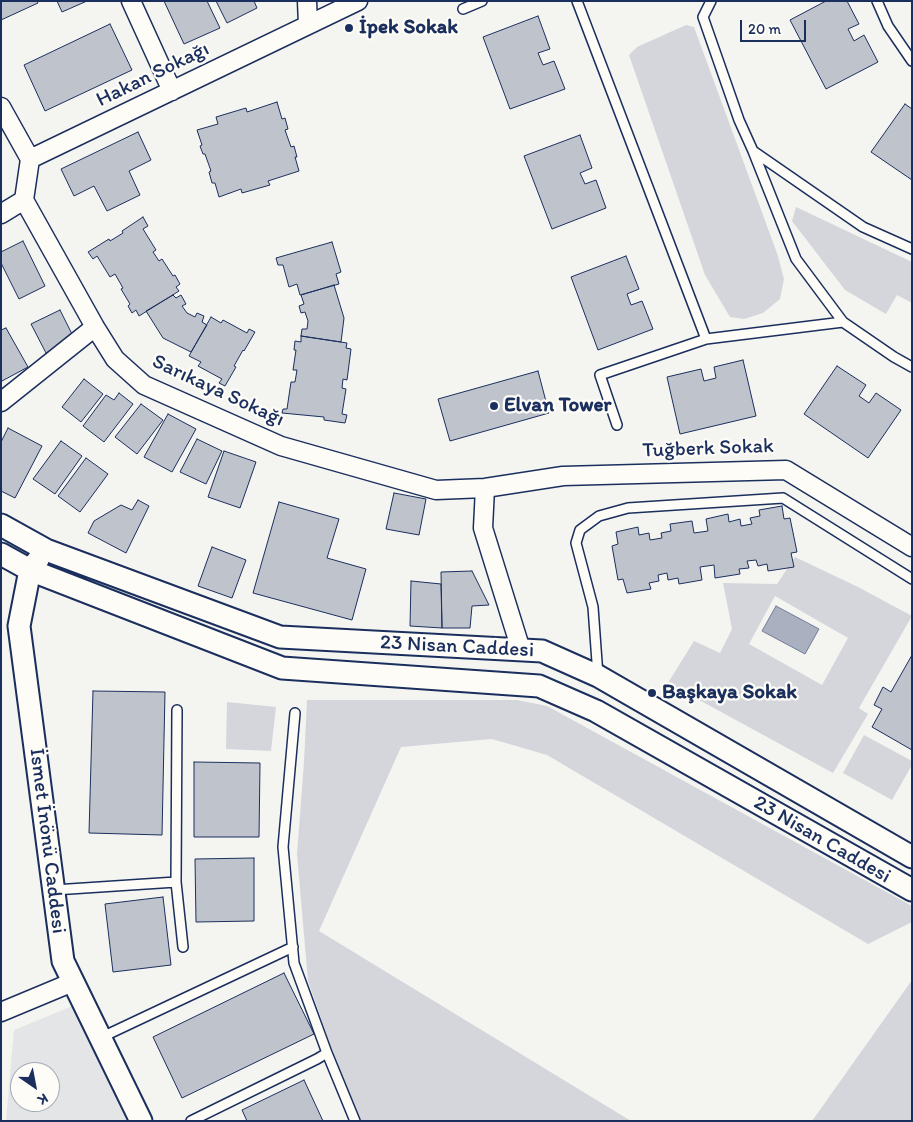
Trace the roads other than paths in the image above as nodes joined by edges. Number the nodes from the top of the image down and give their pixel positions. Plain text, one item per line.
1 (131, 1) edge
2 (307, 1) edge
3 (358, 1) edge
4 (482, 1) edge
5 (577, 1) edge
6 (711, 1) edge
7 (877, 1) edge
8 (463, 8) dead end
9 (308, 25) junction
10 (912, 62) edge
11 (172, 91) junction
12 (1, 107) edge
13 (753, 151) junction
14 (30, 159) junction
15 (24, 200) junction
16 (1, 214) edge
17 (912, 249) edge
18 (843, 322) junction
19 (95, 327) junction
20 (706, 338) junction
21 (912, 367) edge
22 (1, 402) edge
23 (617, 426) dead end
24 (485, 488) junction
25 (1, 525) edge
26 (912, 547) edge
27 (46, 550) junction
28 (1, 554) edge
29 (30, 570) junction
30 (912, 579) edge
31 (521, 650) junction
32 (598, 676) junction
33 (178, 710) dead end
34 (295, 712) dead end
35 (912, 857) edge
36 (176, 882) junction
37 (53, 890) junction
38 (912, 890) edge
39 (183, 947) dead end
40 (292, 947) junction
41 (73, 982) junction
42 (1, 1012) edge
43 (100, 1038) junction
44 (327, 1053) junction
45 (141, 1121) edge
46 (191, 1121) edge
47 (355, 1121) edge

1 - 11 street
2 - 9 street
3 - 9 street, Hakan Sokağı
4 - 8 lane
5 - 20 lane
6 - 13 lane
7 - 10 lane
9 - 11 street, Hakan Sokağı
11 - 14 street, Hakan Sokağı
12 - 14 street
13 - 17 lane
13 - 18 lane
14 - 15 street
15 - 16 street
15 - 19 street, Sarıkaya Sokağı
18 - 20 lane
18 - 21 lane
19 - 22 street
19 - 24 street, Sarıkaya Sokağı
20 - 23 lane
24 - 26 street, Tuğberk Sokak
24 - 31 street
25 - 27 street, 23 Nisan Caddesi
27 - 29 street, İsmet İnönü Caddesi
27 - 31 street, 23 Nisan Caddesi
28 - 29 street, 23 Nisan Caddesi
29 - 37 street, İsmet İnönü Caddesi
29 - 38 street, 23 Nisan Caddesi
30 - 32 lane
31 - 32 street, 23 Nisan Caddesi
32 - 35 street, 23 Nisan Caddesi
33 - 36 lane
34 - 40 lane
36 - 37 lane
36 - 39 lane
37 - 41 street, İsmet İnönü Caddesi
40 - 43 lane
40 - 44 lane
41 - 42 street
41 - 43 street, İsmet İnönü Caddesi
43 - 45 street, İsmet İnönü Caddesi
44 - 46 lane
44 - 47 lane

